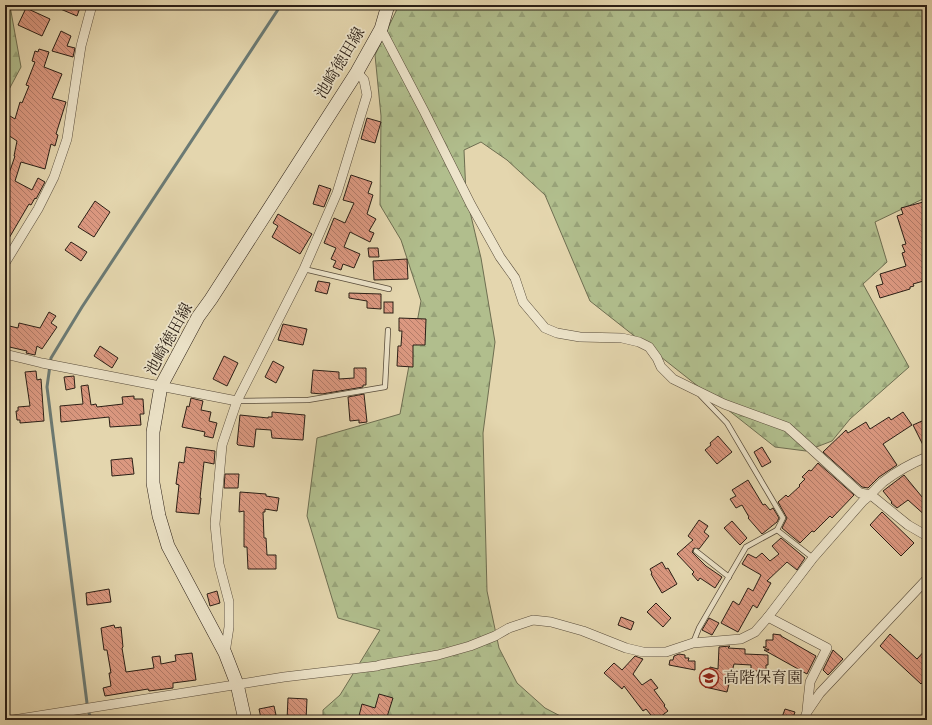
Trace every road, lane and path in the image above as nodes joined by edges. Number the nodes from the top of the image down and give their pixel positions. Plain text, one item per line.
1 (92, 5) edge
2 (388, 5) edge
3 (381, 29) junction
4 (357, 72) junction
5 (5, 263) edge
6 (304, 269) junction
7 (389, 289) dead end
8 (388, 330) dead end
9 (5, 354) edge
10 (161, 386) junction
11 (696, 391) junction
12 (237, 401) junction
13 (927, 457) edge
14 (871, 495) junction
15 (777, 530) junction
16 (927, 536) edge
17 (696, 551) dead end
18 (813, 558) junction
19 (729, 577) junction
20 (927, 578) edge
21 (768, 617) junction
22 (693, 643) junction
23 (225, 653) junction
24 (237, 684) junction
25 (805, 716) edge
26 (13, 720) edge
27 (244, 720) edge

1 - 5 street
2 - 3 main road, 池崎徳田線
3 - 4 main road, 池崎徳田線
3 - 11 street
4 - 6 street
4 - 10 main road, 池崎徳田線
6 - 7 lane
6 - 12 street
8 - 12 lane
9 - 10 street
10 - 12 street
10 - 23 main road, 池崎徳田線
11 - 14 street
11 - 15 lane
12 - 23 street
13 - 14 street
14 - 16 street
14 - 18 street
15 - 18 lane
15 - 19 lane
17 - 19 lane
18 - 21 street
19 - 22 lane
20 - 25 street
21 - 22 street
21 - 25 street
22 - 24 street
23 - 24 main road, 池崎徳田線
24 - 26 street
24 - 27 main road, 池崎徳田線

